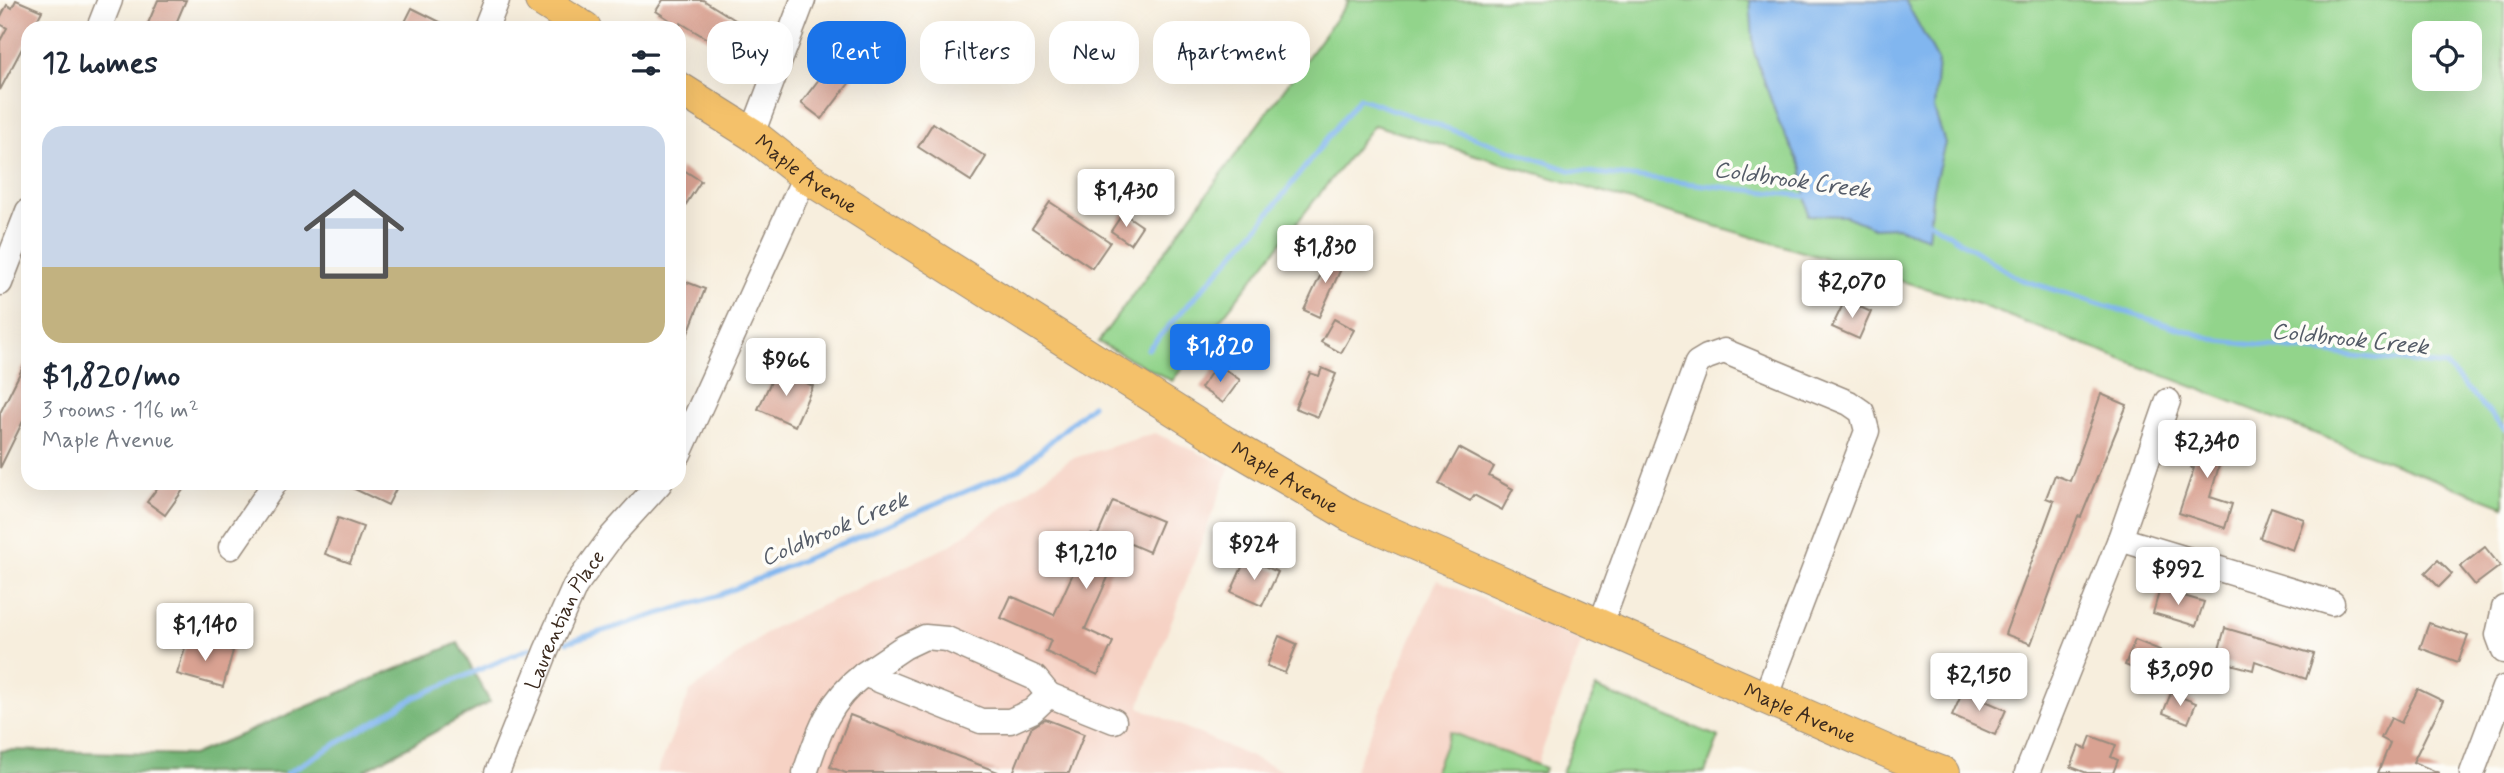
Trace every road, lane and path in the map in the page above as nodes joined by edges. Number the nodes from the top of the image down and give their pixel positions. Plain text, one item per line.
1 (110, 0) edge
2 (497, 0) edge
3 (541, 0) edge
4 (803, 0) edge
5 (102, 21) edge
6 (489, 21) edge
7 (574, 21) edge
8 (686, 92) edge
9 (752, 134) junction
10 (805, 176) junction
11 (21, 229) edge
12 (0, 282) edge
13 (2168, 401) dead end
14 (686, 439) edge
15 (270, 490) edge
16 (654, 490) edge
17 (2120, 539) junction
18 (232, 547) dead end
19 (2332, 603) dead end
20 (2504, 608) edge
21 (1600, 626) junction
22 (2504, 651) edge
23 (864, 674) junction
24 (2504, 688) edge
25 (1049, 695) junction
26 (1765, 698) junction
27 (1114, 721) dead end
28 (1895, 765) edge
29 (497, 773) edge
30 (805, 773) edge
31 (1943, 773) edge
32 (2027, 773) edge
33 (2472, 773) edge

1 - 5 street
2 - 6 street
3 - 7 main road
4 - 9 street
8 - 9 main road, Maple Avenue
9 - 10 main road, Maple Avenue
10 - 14 street
10 - 21 main road, Maple Avenue
11 - 12 street
13 - 17 street
15 - 18 street
16 - 29 street, Laurentian Place
17 - 19 street
17 - 32 street
20 - 22 street
21 - 26 main road, Maple Avenue
21 - 26 street
23 - 25 street
23 - 25 street
23 - 30 street
24 - 33 street
25 - 27 street
26 - 28 main road, Maple Avenue
28 - 31 main road, Maple Avenue

